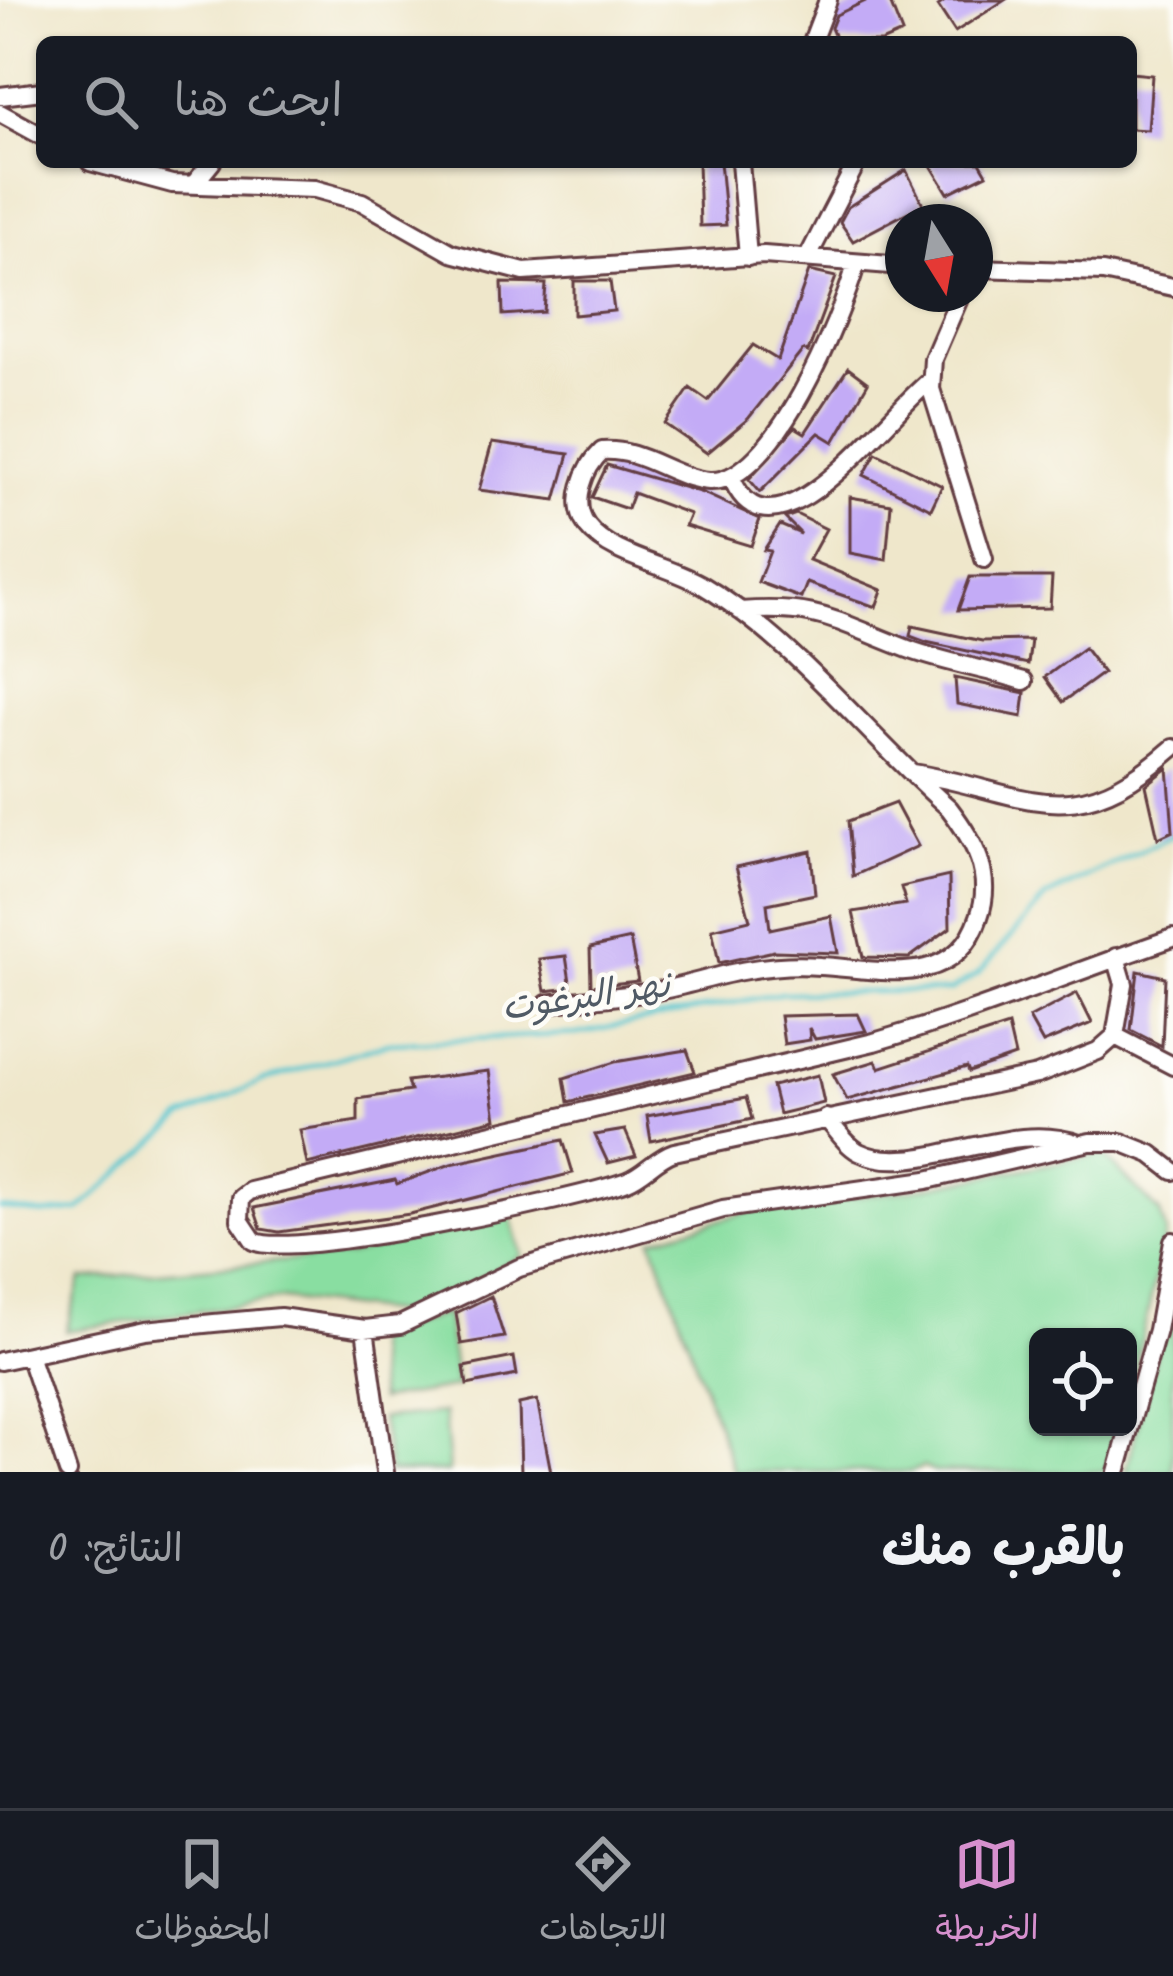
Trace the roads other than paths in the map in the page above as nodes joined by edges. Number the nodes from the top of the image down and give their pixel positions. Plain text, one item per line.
1 (829, 0) edge
2 (814, 36) edge
3 (36, 93) edge
4 (1, 108) edge
5 (36, 132) edge
6 (106, 168) edge
7 (207, 168) edge
8 (741, 168) edge
9 (854, 168) edge
10 (194, 184) junction
11 (808, 256) junction
12 (748, 257) junction
13 (856, 266) junction
14 (885, 266) edge
15 (993, 269) edge
16 (1173, 286) edge
17 (953, 312) edge
18 (931, 380) junction
19 (730, 476) junction
20 (984, 559) dead end
21 (740, 611) junction
22 (1024, 681) dead end
23 (1173, 748) edge
24 (908, 772) junction
25 (1173, 938) edge
26 (1116, 957) junction
27 (547, 1004) dead end
28 (1115, 1036) junction
29 (1173, 1066) edge
30 (826, 1118) junction
31 (1080, 1144) junction
32 (1173, 1171) edge
33 (1173, 1241) edge
34 (365, 1328) junction
35 (29, 1355) junction
36 (0, 1361) edge
37 (68, 1472) edge
38 (385, 1472) edge
39 (1117, 1472) edge

1 - 2 street
3 - 4 street
4 - 5 street
6 - 10 street
7 - 10 street
8 - 12 street
9 - 11 street
10 - 12 street
11 - 12 street
11 - 13 street
13 - 14 street
13 - 19 street
15 - 16 street
17 - 18 street
18 - 19 street
18 - 20 street
19 - 21 street
21 - 22 street
21 - 24 street
23 - 24 street
24 - 27 street
25 - 26 street
26 - 28 street
26 - 30 street
28 - 29 street
28 - 30 street
30 - 31 street
31 - 32 street
31 - 34 street
33 - 39 street
34 - 35 street
34 - 38 street
35 - 36 street
35 - 37 street

